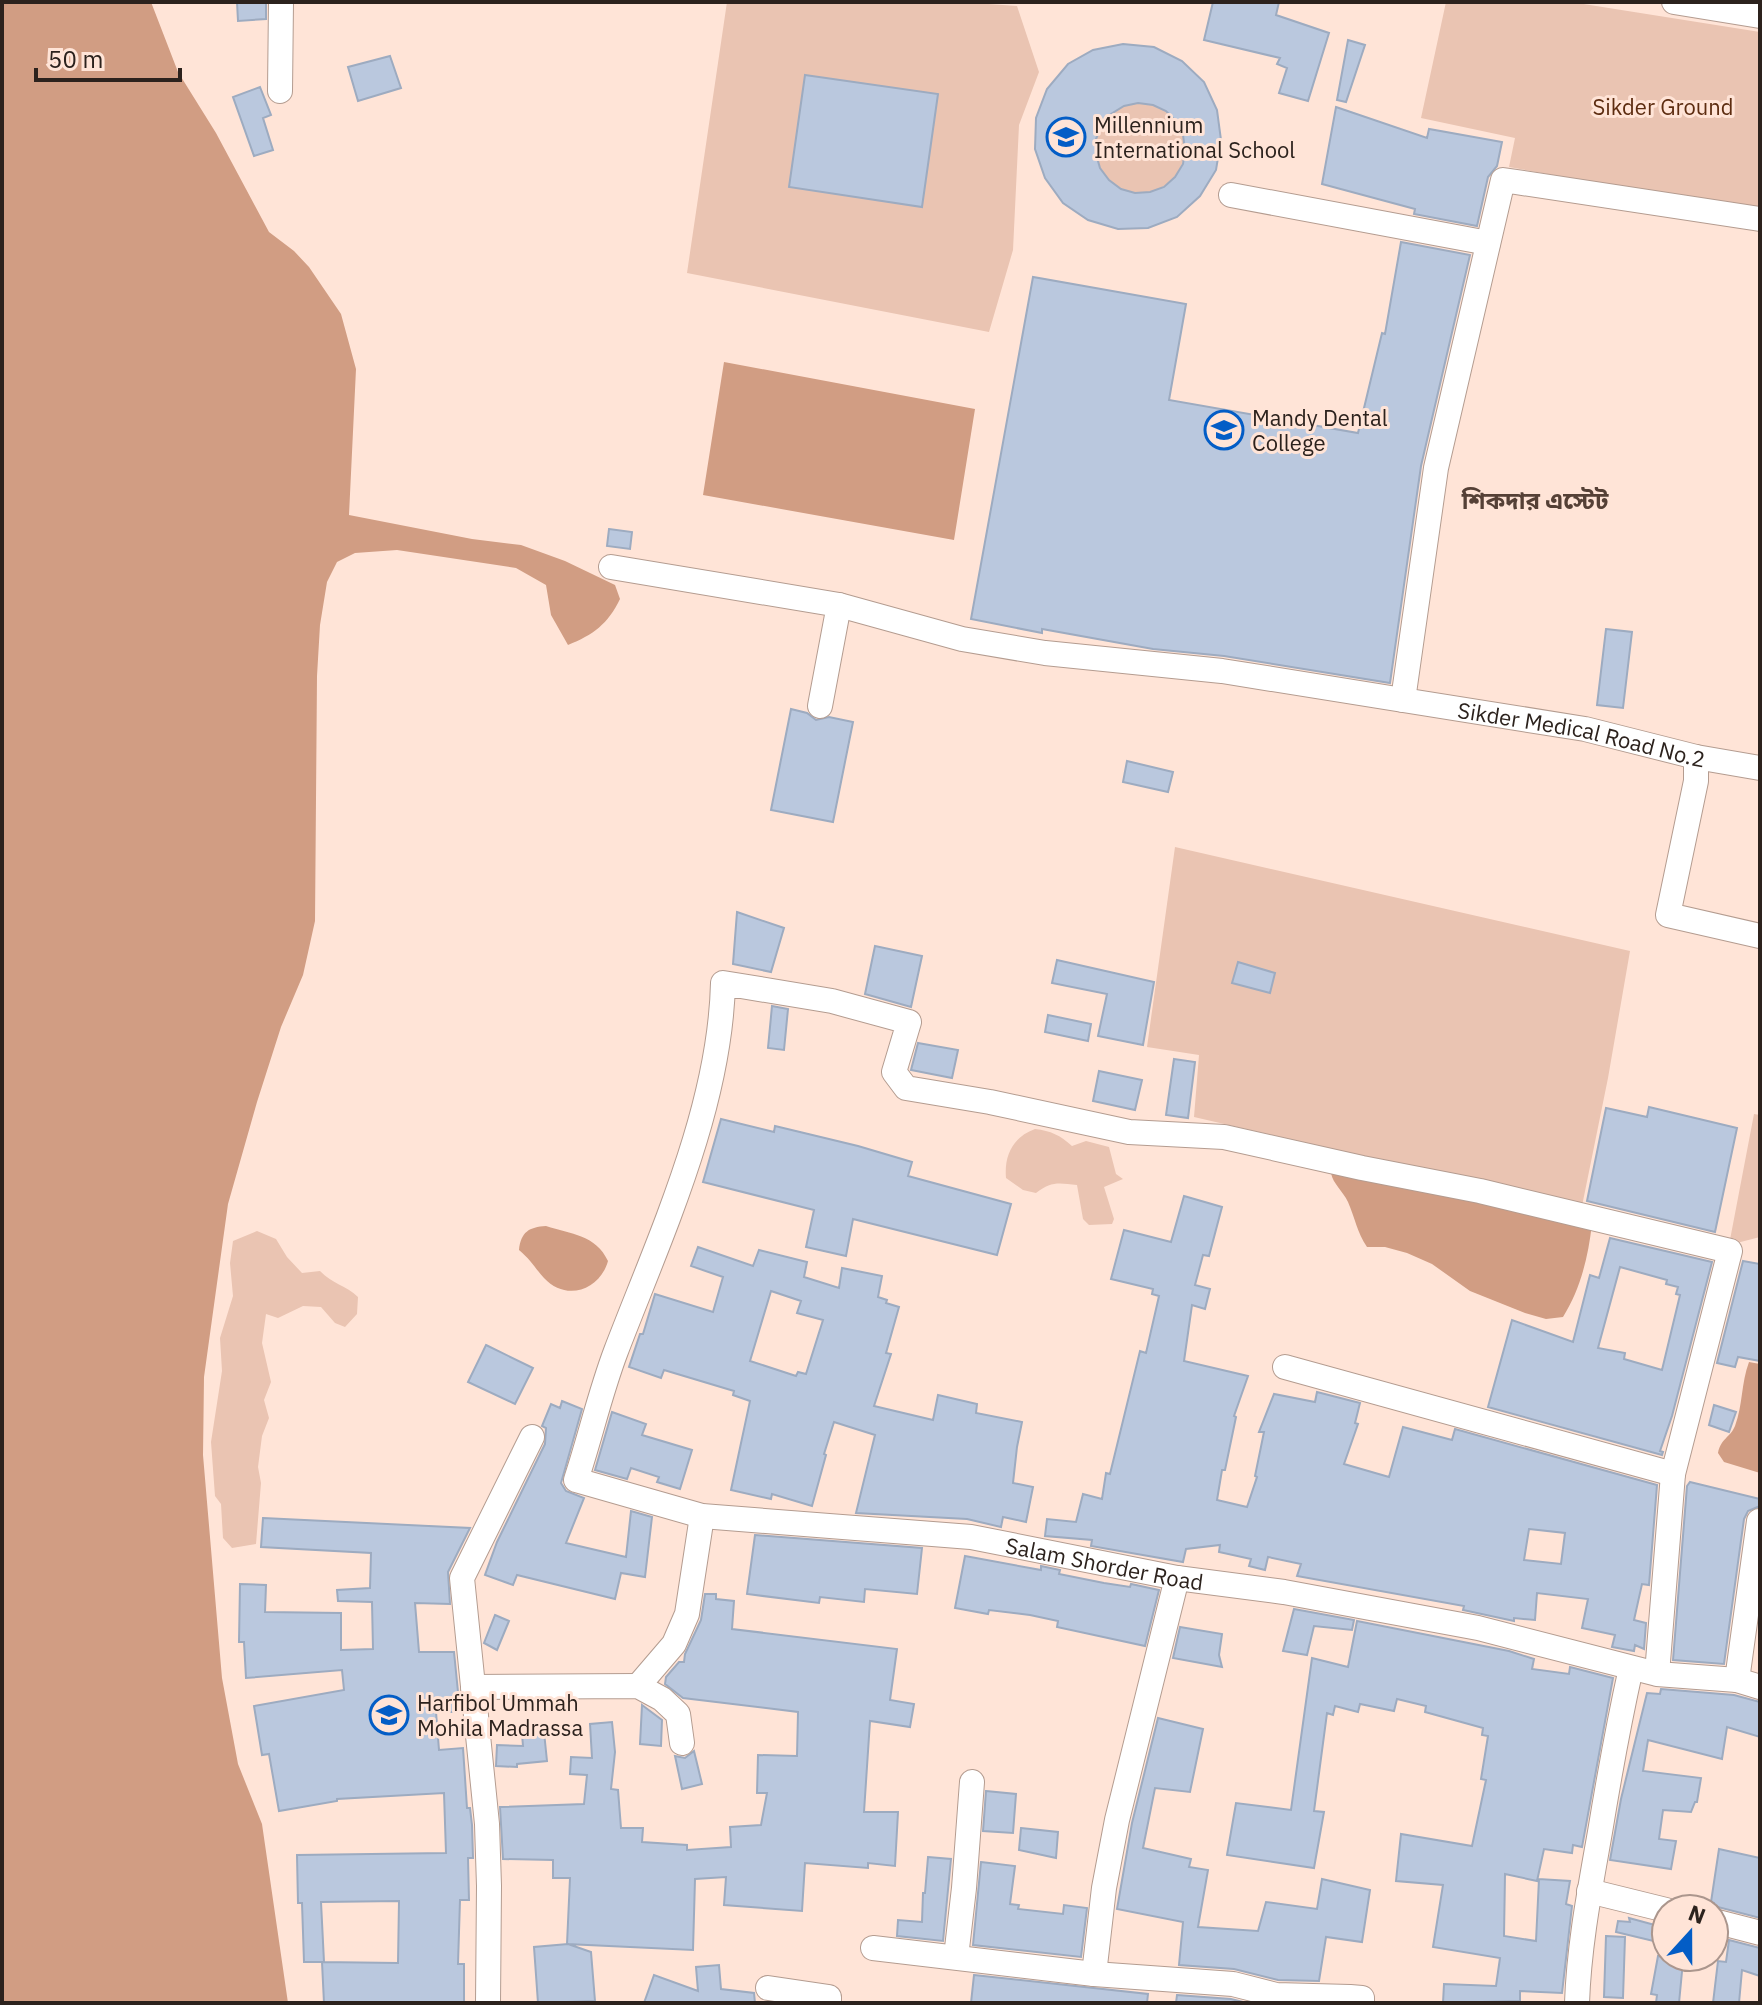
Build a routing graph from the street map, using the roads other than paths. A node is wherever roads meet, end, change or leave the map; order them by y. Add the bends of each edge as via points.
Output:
1 (281, 2) edge
2 (1674, 2) edge
3 (1760, 16) edge
4 (280, 91) dead end
5 (1231, 195) dead end
6 (1760, 219) edge
7 (1488, 243) junction
8 (611, 567) dead end
9 (839, 605) junction
10 (1403, 700) junction
11 (820, 706) dead end
12 (1696, 757) junction
13 (1760, 768) edge
14 (1760, 936) edge
15 (1285, 1367) dead end
16 (532, 1437) dead end
17 (1673, 1474) junction
18 (702, 1516) junction
19 (1759, 1521) edge
20 (1177, 1578) junction
21 (1631, 1668) junction
22 (1657, 1674) junction
23 (1748, 1684) edge
24 (638, 1686) junction
25 (473, 1687) junction
26 (682, 1743) dead end
27 (972, 1782) dead end
28 (1589, 1891) junction
29 (1650, 1906) edge
30 (1730, 1925) edge
31 (1760, 1933) edge
32 (873, 1948) dead end
33 (956, 1957) junction
34 (1094, 1974) junction
35 (768, 1988) dead end
36 (833, 2001) edge
37 (488, 2003) edge
38 (1362, 2003) edge
39 (1577, 2003) edge

1 - 4 street
2 - 3 street
5 - 7 street
6 - 7 street via 1503,180
7 - 10 street via 1436,468
8 - 9 street, Sikder Medical Road No.2
9 - 10 street, Sikder Medical Road No.2 via 962,639 1045,653 1222,671
9 - 11 street
10 - 12 street, Sikder Medical Road No.2 via 1585,729
12 - 13 street, Sikder Medical Road No.2
12 - 14 street via 1696,781 1668,915
15 - 17 street
16 - 25 street via 462,1578
17 - 18 street, Salam Shorder Road via 1730,1251 1224,1137 1129,1132 906,1088 894,1072 909,1022 832,1001 723,983 722,1014 691,1155 614,1357 576,1480
17 - 22 street
18 - 20 street, Salam Shorder Road via 971,1537
18 - 24 street via 687,1614 674,1644
19 - 23 street
20 - 21 street, Salam Shorder Road via 1478,1628
20 - 34 street via 1117,1820
21 - 22 street, Salam Shorder Road
21 - 28 street
22 - 23 street, Salam Shorder Road
24 - 25 street
24 - 26 street via 678,1714
25 - 37 street via 487,1824
27 - 33 street
28 - 29 street
28 - 39 street
30 - 31 street
32 - 33 street
33 - 34 street
34 - 38 street via 1233,1984 1276,1995 1362,1998
35 - 36 street

